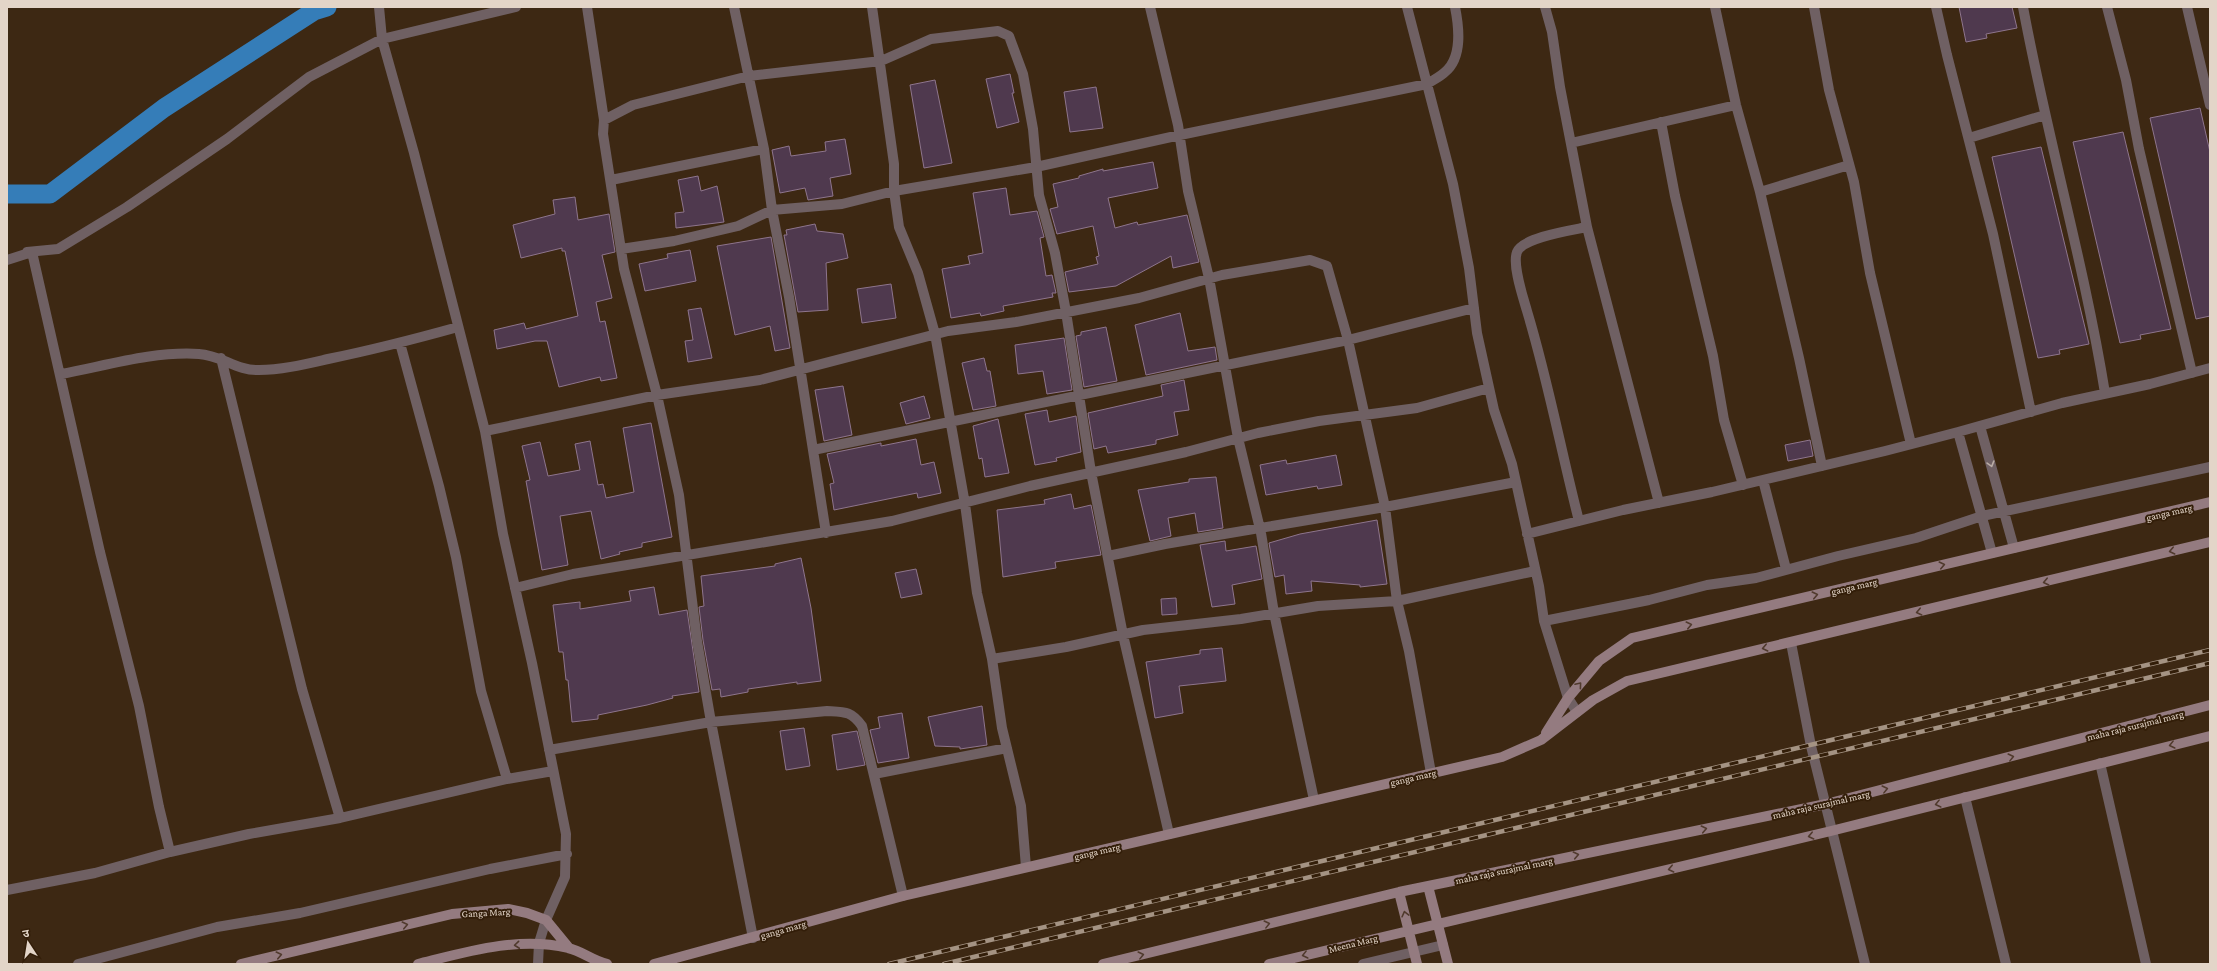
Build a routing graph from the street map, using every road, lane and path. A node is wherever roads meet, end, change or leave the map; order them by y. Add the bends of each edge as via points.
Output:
1 (379, 7) edge
2 (516, 7) edge
3 (587, 7) edge
4 (734, 7) edge
5 (872, 7) edge
6 (1150, 7) edge
7 (1407, 7) edge
8 (1455, 7) edge
9 (1545, 7) edge
10 (1715, 7) edge
11 (1814, 7) edge
12 (1936, 7) edge
13 (2023, 7) edge
14 (2107, 7) edge
15 (2187, 7) edge
16 (382, 39) junction
17 (881, 61) junction
18 (749, 76) junction
19 (1427, 84) junction
20 (1736, 105) junction
21 (2210, 105) edge
22 (2045, 115) junction
23 (604, 120) junction
24 (1661, 122) junction
25 (1180, 135) junction
26 (1969, 138) junction
27 (1571, 143) junction
28 (764, 148) junction
29 (1849, 165) junction
30 (1036, 167) junction
31 (611, 180) junction
32 (894, 192) junction
33 (1760, 192) junction
34 (772, 210) junction
35 (1587, 227) junction
36 (621, 249) junction
37 (32, 252) junction
38 (7, 254) edge
39 (7, 260) edge
40 (1209, 278) junction
41 (1474, 308) junction
42 (1066, 312) junction
43 (458, 327) junction
44 (935, 334) junction
45 (1348, 340) junction
46 (400, 343) junction
47 (221, 358) junction
48 (1224, 365) junction
49 (2210, 368) edge
50 (800, 370) junction
51 (2192, 373) junction
52 (61, 374) junction
53 (1489, 388) junction
54 (2105, 393) junction
55 (657, 395) junction
56 (1080, 395) junction
57 (2031, 412) junction
58 (1366, 415) junction
59 (950, 422) junction
60 (1980, 426) junction
61 (485, 431) junction
62 (1958, 432) junction
63 (1238, 438) junction
64 (1911, 444) junction
65 (813, 450) junction
66 (1822, 466) junction
67 (2210, 467) edge
68 (1091, 472) junction
69 (1763, 480) junction
70 (1516, 482) junction
71 (1744, 484) junction
72 (2210, 502) edge
73 (1659, 503) junction
74 (965, 504) junction
75 (1385, 508) junction
76 (2004, 510) junction
77 (1982, 516) junction
78 (1579, 521) junction
79 (1260, 529) junction
80 (826, 533) junction
81 (1527, 534) junction
82 (2210, 542) edge
83 (2014, 548) junction
84 (1992, 553) junction
85 (685, 556) junction
86 (1108, 556) junction
87 (1786, 569) junction
88 (1535, 571) junction
89 (515, 588) junction
90 (1397, 601) junction
91 (1274, 613) junction
92 (1544, 621) junction
93 (1123, 634) junction
94 (1790, 643) junction
95 (992, 659) junction
96 (1568, 698) junction
97 (2210, 705) edge
98 (1577, 712) junction
99 (711, 722) junction
100 (2210, 736) edge
101 (1541, 740) junction
102 (1007, 748) junction
103 (549, 750) junction
104 (2100, 763) junction
105 (553, 771) junction
106 (1431, 773) junction
107 (874, 774) junction
108 (507, 778) junction
109 (1965, 798) junction
110 (1314, 800) junction
111 (1826, 804) junction
112 (340, 818) junction
113 (1832, 831) junction
114 (1169, 834) junction
115 (170, 852) junction
116 (567, 854) junction
117 (1026, 867) junction
118 (1428, 886) junction
119 (7, 890) edge
120 (1399, 892) junction
121 (903, 896) junction
122 (546, 920) junction
123 (1438, 923) junction
124 (1409, 930) junction
125 (753, 938) junction
126 (539, 943) junction
127 (1443, 945) junction
128 (569, 948) junction
129 (1414, 952) junction
130 (78, 964) edge
131 (241, 964) edge
132 (418, 964) edge
133 (538, 964) edge
134 (607, 964) edge
135 (654, 964) edge
136 (1103, 964) edge
137 (1269, 964) edge
138 (1363, 964) edge
139 (1417, 964) edge
140 (1448, 964) edge
141 (1865, 964) edge
142 (2006, 964) edge
143 (2146, 964) edge

1 - 16 street
2 - 16 street
3 - 23 street
4 - 18 street
5 - 17 street
6 - 25 street
7 - 19 street
8 - 19 street via 1459,43 1454,59 1446,72
9 - 27 street via 1552,32
10 - 20 street
11 - 29 street via 1830,90
12 - 26 street via 1946,55
13 - 22 street
14 - 51 street
15 - 21 street
16 - 37 street via 309,77 227,139 58,249
16 - 43 street
17 - 18 street
17 - 30 street via 931,39 998,31 1009,36 1023,74 1033,129
17 - 32 street via 894,164
18 - 23 street via 633,105
18 - 28 street
19 - 25 street
19 - 41 street via 1454,184
20 - 24 street
20 - 33 street
22 - 26 street
22 - 54 street via 2094,324
23 - 31 street via 603,134
24 - 27 street
24 - 71 street via 1675,196 1713,356 1724,420
25 - 30 street
25 - 40 street via 1188,191
26 - 57 street via 1993,234
27 - 35 street
28 - 31 street
28 - 34 street
29 - 33 street
29 - 64 street via 1870,274
30 - 32 street
30 - 42 street via 1039,195 1055,253
31 - 36 street
32 - 34 street via 842,204
32 - 44 street via 899,227 918,273
33 - 66 street
34 - 36 street via 738,226
34 - 50 street
35 - 73 street
35 - 78 street via 1550,235 1524,245 1518,251 1515,261
36 - 55 street via 637,324
37 - 38 street
37 - 39 street
37 - 52 street
40 - 42 street via 1139,298
40 - 45 street via 1310,260 1318,261 1327,266
40 - 48 street
41 - 45 street
41 - 53 street
42 - 44 street
42 - 56 street
43 - 46 street
43 - 61 street
44 - 50 street
44 - 59 street
45 - 48 street
45 - 58 street
46 - 47 street via 309,363 260,370 243,369
46 - 108 street via 452,542 480,691
47 - 52 street via 200,354 173,354
47 - 112 street via 302,689
48 - 56 street
48 - 63 street
49 - 51 street
50 - 55 street via 760,380
50 - 65 street
51 - 54 street
52 - 115 street via 100,552 140,706
53 - 58 street via 1417,408
53 - 70 street
54 - 57 street
55 - 61 street
55 - 85 street via 679,495
56 - 59 street
56 - 68 street
57 - 60 street
58 - 63 street via 1319,421
58 - 75 street
59 - 65 street
59 - 74 street
60 - 62 street
60 -> 76 street
61 - 89 street
62 - 64 street
62 - 77 street
63 - 68 street
63 - 79 street
64 - 66 street
65 - 80 street
66 - 69 street
67 - 76 street
68 - 74 street
68 - 86 street
69 - 71 street
69 - 87 street
70 - 75 street
70 - 81 street
71 - 73 street
72 - 83 street, ganga marg
73 - 78 street
74 - 80 street
74 - 95 street via 977,593
75 - 79 street
75 - 90 street
76 - 77 street
76 - 83 street
77 - 84 street
77 - 87 street via 1916,538
78 - 81 street
79 - 86 street
79 - 91 street
80 - 85 street
81 - 88 street
82 -> 94 street, ganga marg
83 - 84 street, ganga marg
96 -> 84 street, ganga marg via 1599,661 1632,638
85 - 89 street via 573,574
85 - 99 street
86 - 93 street
87 - 92 street via 1756,578 1707,585 1649,600
88 - 90 street
88 - 92 street
89 - 103 street
90 - 91 street via 1318,606
90 - 106 street via 1409,651
91 - 93 street
91 - 110 street
92 - 96 street
93 - 95 street
93 - 114 street
94 -> 98 street, ganga marg via 1627,681
94 - 111 street
95 - 102 street
96 - 98 street
96 - 101 street, ganga marg
111 -> 97 street, maha raja surajmal marg
98 - 101 street, ganga marg
99 - 103 street
99 - 107 street via 827,711 846,712 854,715 862,726
99 - 125 street
100 -> 104 street
101 - 106 street, ganga marg via 1502,757
102 - 107 street
102 - 117 street via 1021,806
103 - 105 street
104 - 109 street
104 - 143 street
105 - 108 street
105 - 116 street via 566,834
106 - 110 street, ganga marg
107 - 121 street
108 - 112 street
109 -> 113 street
109 - 142 street
110 - 114 street, ganga marg
111 - 113 street
118 -> 111 street, maha raja surajmal marg
112 - 115 street via 249,834
113 -> 123 street
113 - 141 street
114 - 117 street, ganga marg
115 - 119 street via 95,873
116 - 122 street via 565,877
116 - 130 street via 490,868 300,914 217,927
117 - 121 street, ganga marg
118 - 120 street, maha raja surajmal marg
118 - 123 street
124 -> 120 street
136 -> 120 street, maha raja surajmal marg
121 - 125 street, ganga marg
122 - 126 street
122 - 128 street
131 -> 122 street, Ganga Marg via 452,914 508,908
123 - 124 street, Meena Marg
123 - 127 street
124 - 129 street
124 -> 137 street, Meena Marg
125 - 135 street, ganga marg
126 - 128 street
126 -> 132 street via 477,949
126 - 133 street
127 - 129 street
127 - 140 street
128 - 134 street
129 - 138 street
129 - 139 street

